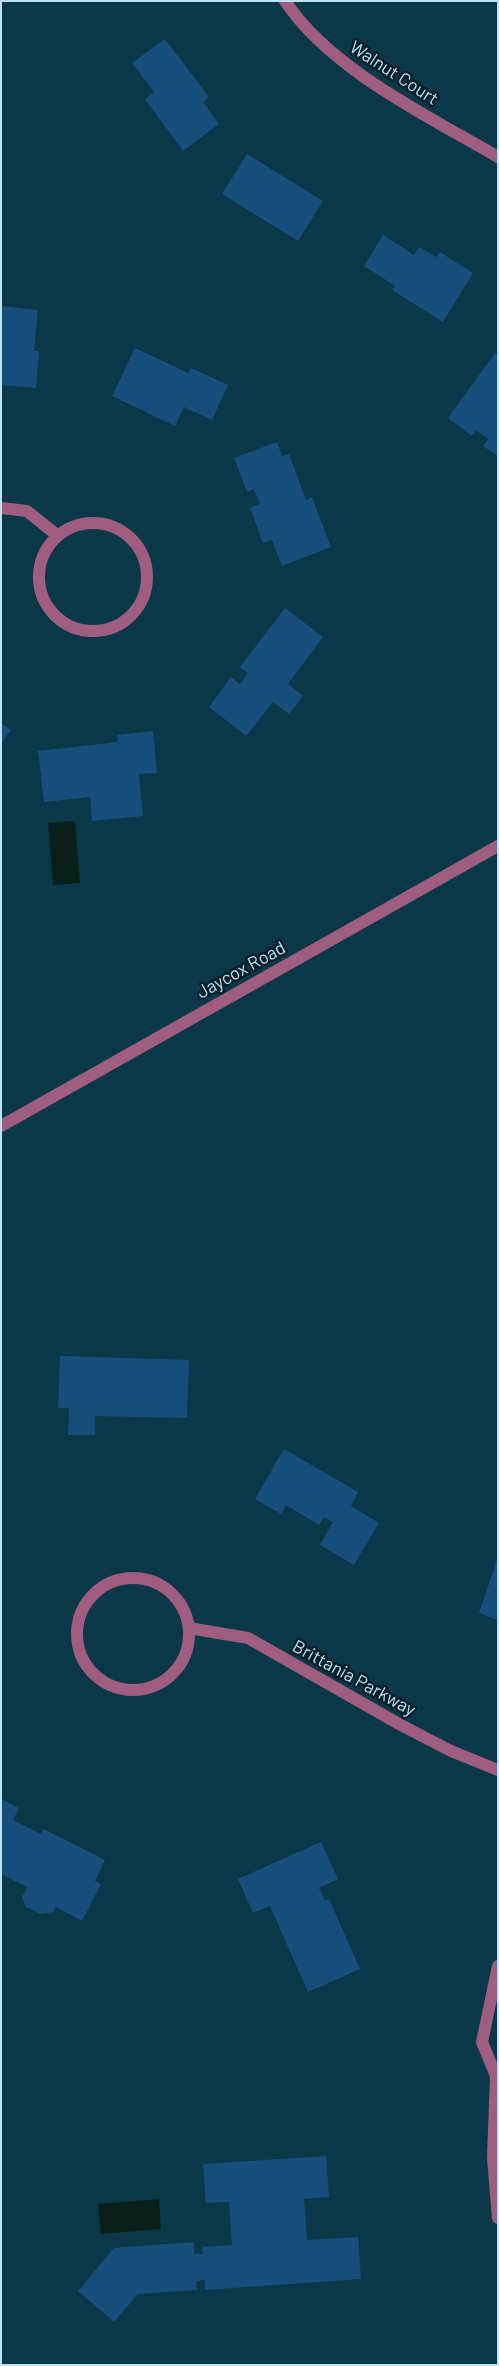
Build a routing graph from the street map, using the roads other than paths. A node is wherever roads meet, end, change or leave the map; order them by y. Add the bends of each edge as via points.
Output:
1 (285, 1) edge
2 (498, 157) edge
3 (1, 508) edge
4 (58, 536) junction
5 (498, 846) edge
6 (1, 1126) edge
7 (189, 1628) junction
8 (498, 1770) edge
9 (498, 1966) edge
10 (497, 2076) edge
11 (498, 2218) edge

1 - 2 street, Walnut Court via 334,54 384,90
3 - 4 street via 27,511
4 - 4 street via 44,554 39,576 41,591 51,611 68,625 90,631 112,628 131,616 143,597 147,575 141,553 133,540 114,528 100,524 78,526
5 - 6 street, Jaycox Road
7 - 7 street via 178,1601 168,1590 148,1580 126,1578 106,1586 89,1600 78,1626 78,1641 81,1655 99,1678 111,1686 140,1690 167,1679 177,1669 185,1656
7 - 8 street, Brittania Parkway via 248,1638 399,1724 451,1751
9 - 10 street via 482,2042
10 - 11 street via 493,2158

